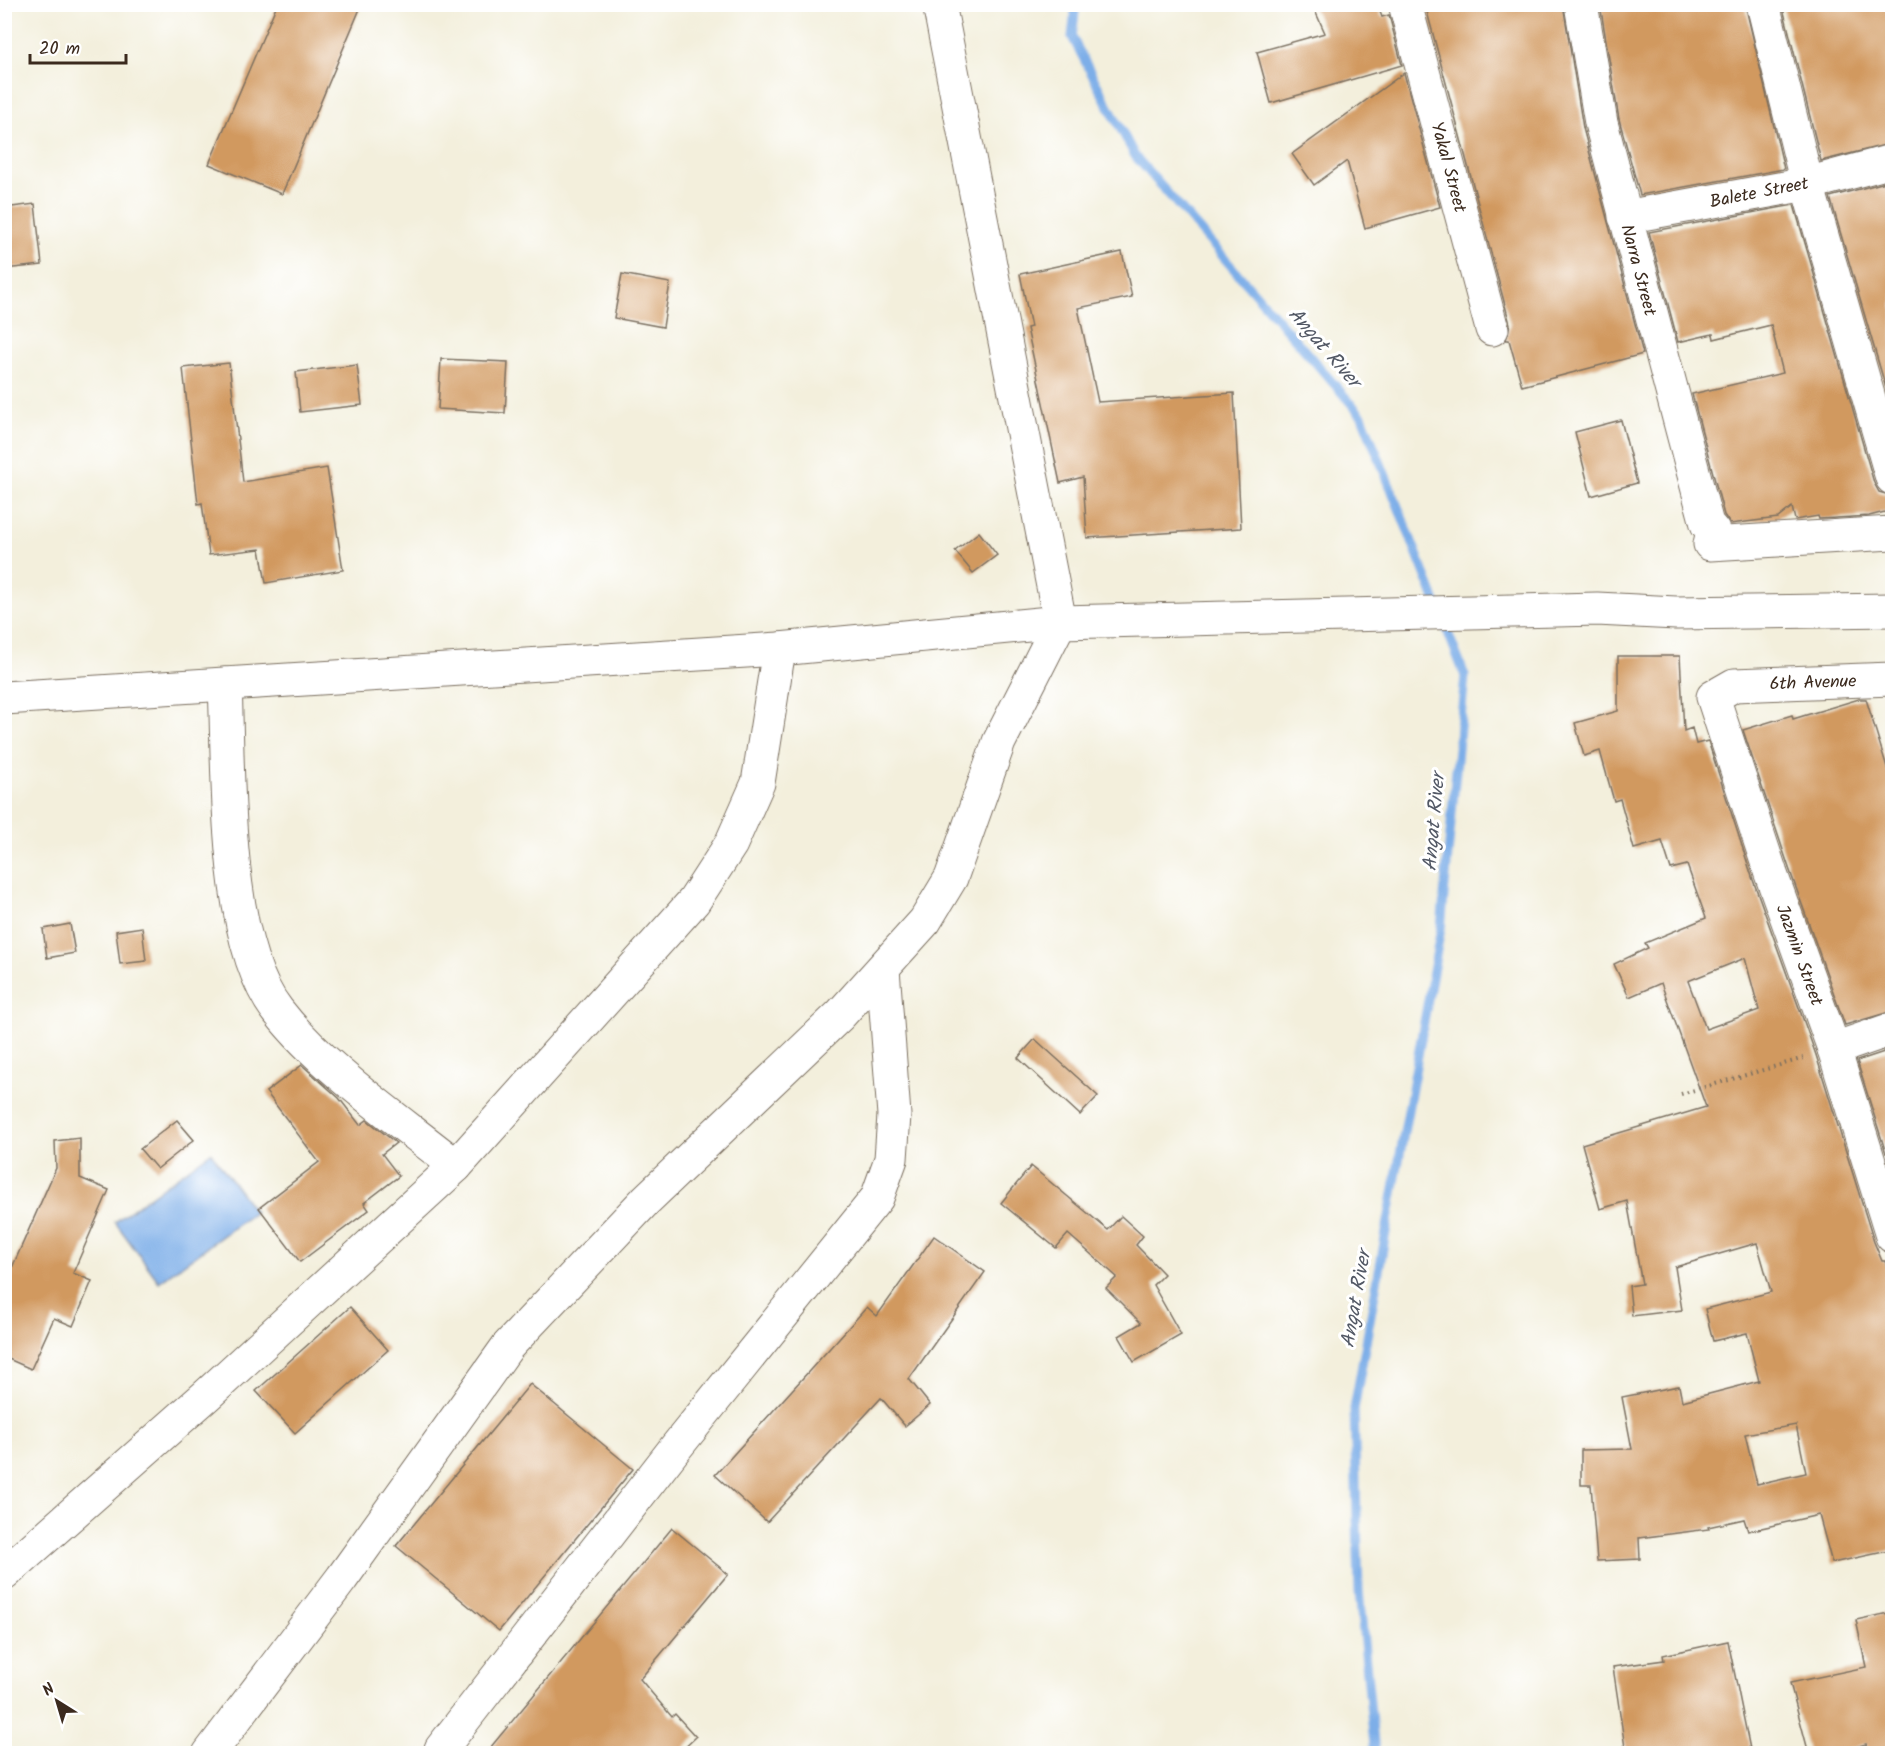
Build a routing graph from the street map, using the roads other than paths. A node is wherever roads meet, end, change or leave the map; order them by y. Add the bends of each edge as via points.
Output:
1 (939, 4) edge
2 (1405, 4) edge
3 (1581, 4) edge
4 (1763, 4) edge
5 (1893, 161) edge
6 (1807, 184) junction
7 (1625, 217) junction
8 (1492, 329) dead end
9 (1893, 478) edge
10 (1893, 532) edge
11 (1893, 610) edge
12 (1060, 622) junction
13 (779, 649) junction
14 (1893, 679) edge
15 (225, 684) junction
16 (1734, 685) joint
17 (4, 698) edge
18 (882, 969) junction
19 (1893, 1029) edge
20 (1834, 1049) junction
21 (456, 1166) junction
22 (1893, 1236) edge
23 (4, 1574) edge
24 (441, 1749) dead end
25 (209, 1754) edge

1 - 12 street
2 - 8 street, Yakal Street
3 - 7 street, Narra Street via 1601,123
4 - 6 street
5 - 6 street, Balete Street
6 - 7 street, Balete Street
6 - 9 street
7 - 10 street, Narra Street via 1707,524 1713,531 1710,544
11 - 12 street via 1676,613 1597,609
12 - 13 street
12 - 18 street via 999,742 951,878 925,921
13 - 15 street
13 - 21 street via 758,783 731,844 694,901
14 - 16 street, 6th Avenue
15 - 17 street
15 - 21 street via 232,853 238,907 253,963 276,1010 321,1057
16 - 20 street, Jazmin Street via 1713,697 1714,702
18 - 24 street via 894,1115 891,1159 877,1198
18 - 25 street via 840,1015 646,1200 508,1346 342,1578
19 - 20 street
20 - 22 street, Jazmin Street
21 - 23 street via 207,1395

